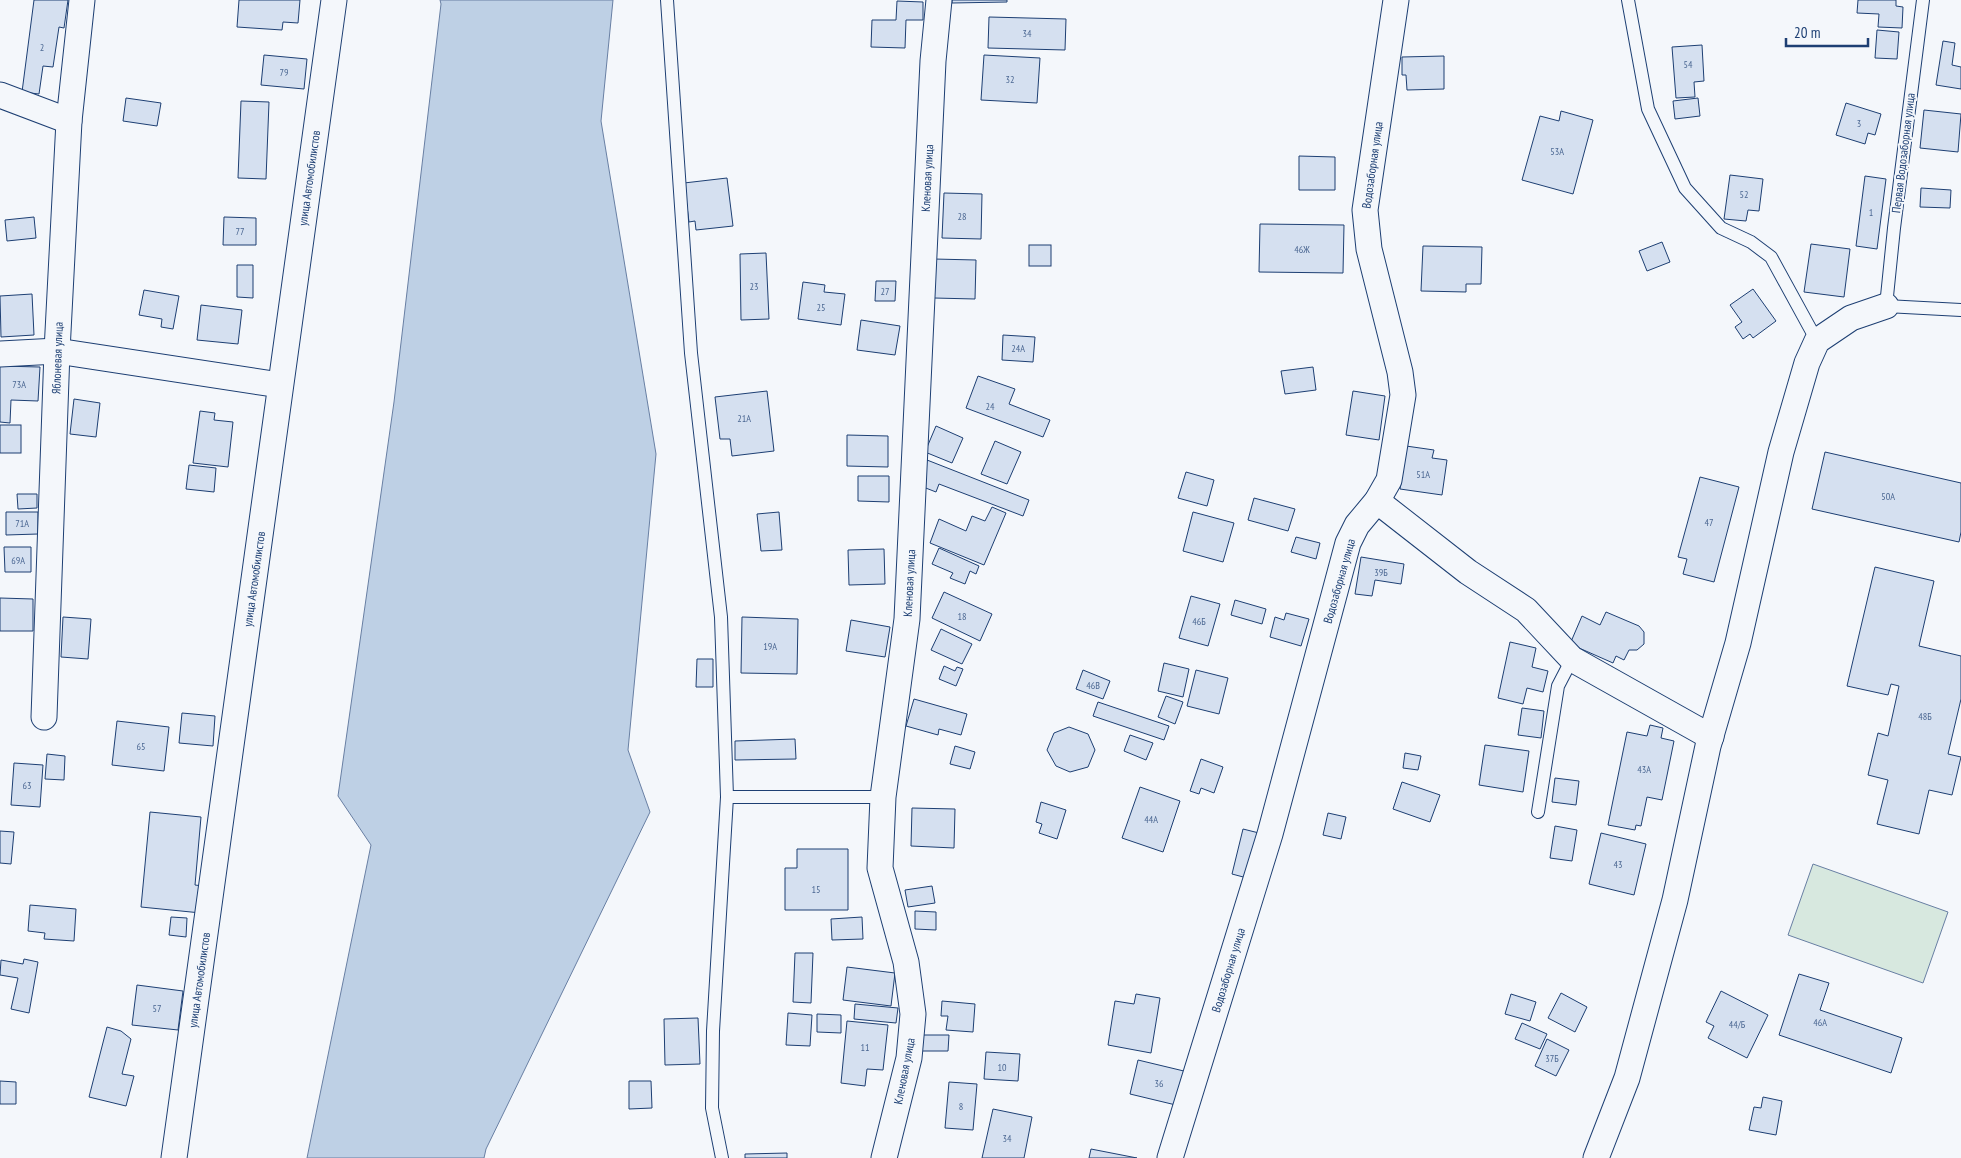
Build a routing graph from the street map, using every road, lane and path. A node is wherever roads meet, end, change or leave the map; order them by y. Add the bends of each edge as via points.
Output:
1 (82, 0) edge
2 (334, 0) edge
3 (666, 0) edge
4 (939, 0) edge
5 (1396, 0) edge
6 (1628, 0) edge
7 (1923, 0) edge
8 (0, 95) edge
9 (69, 122) junction
10 (1886, 306) junction
11 (1961, 310) edge
12 (1817, 341) junction
13 (57, 351) junction
14 (0, 354) edge
15 (280, 385) junction
16 (1377, 501) junction
17 (1572, 659) junction
18 (44, 717) dead end
19 (1711, 737) junction
20 (727, 796) junction
21 (883, 797) junction
22 (1538, 812) dead end
23 (174, 1158) edge
24 (722, 1158) edge
25 (884, 1158) edge
26 (1170, 1158) edge
27 (1596, 1158) edge

1 - 9 street, Яблоневая улица
2 - 15 street, улица Автомобилистов
3 - 20 lane via 691,353 721,617
4 - 21 street, Кленовая улица via 933,61 907,619
5 - 16 street, Водозаборная улица via 1365,210 1369,249 1403,395 1389,480
6 - 12 lane via 1648,109 1685,188 1720,228 1751,242 1771,257
7 - 10 lane, Первая Водозаборная улица
8 - 9 street
9 - 13 street, Яблоневая улица
10 - 11 lane
10 - 12 street via 1851,318
12 - 19 street via 1807,363 1781,452 1738,643
13 - 14 street
13 - 15 street
13 - 18 street, Яблоневая улица
15 - 23 street, улица Автомобилистов
16 - 17 street via 1468,572 1526,610
16 - 26 street, Водозаборная улица via 1357,525 1348,543 1270,834
17 - 19 street
17 - 22 lane via 1558,686
19 - 27 street via 1675,900 1628,1078
20 - 21 lane
20 - 24 lane via 713,1031 712,1108
21 - 25 street, Кленовая улица via 880,868 906,962 913,1014 909,1058

